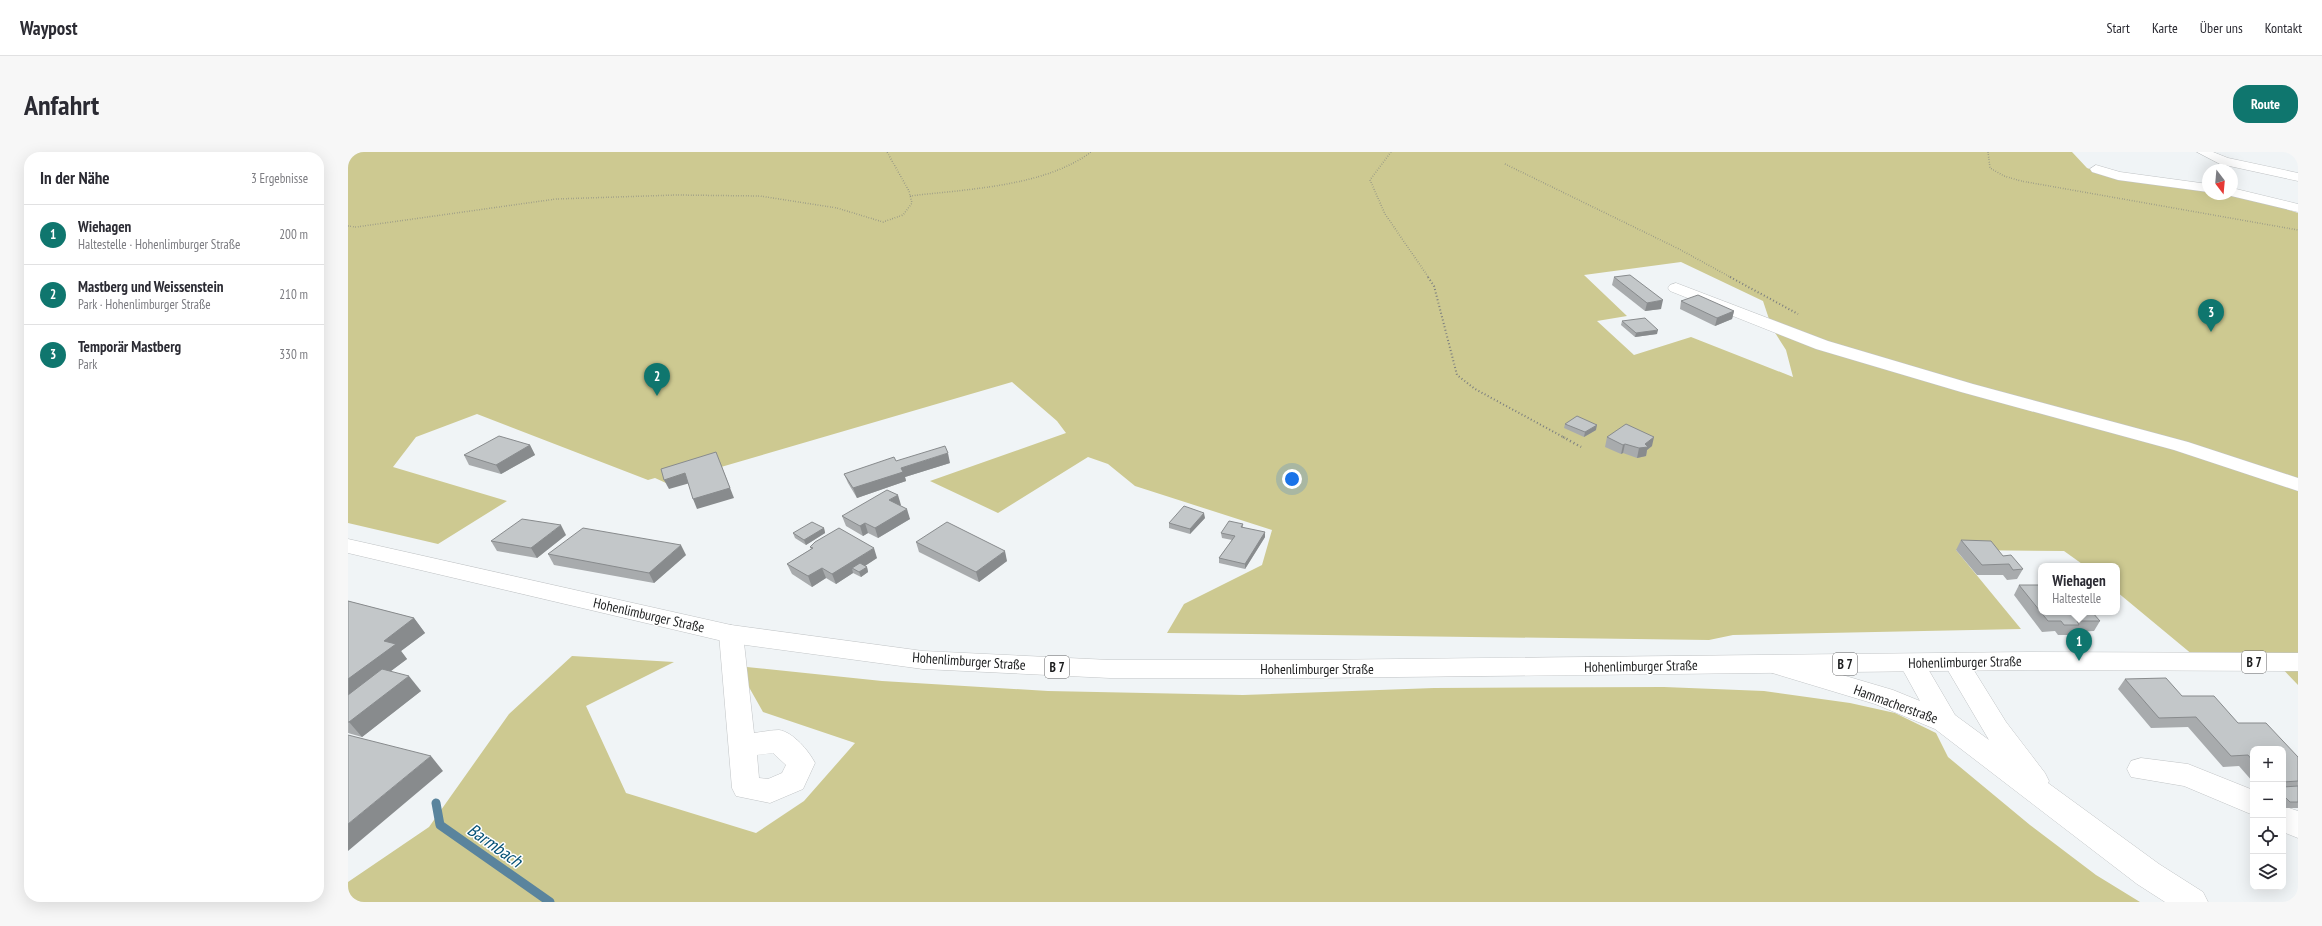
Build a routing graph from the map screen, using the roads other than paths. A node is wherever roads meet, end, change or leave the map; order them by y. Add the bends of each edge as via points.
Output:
1 (2203, 152) edge
2 (2096, 169) dead end
3 (2298, 177) edge
4 (2202, 187) edge
5 (2238, 193) edge
6 (2274, 193) dead end
7 (2298, 201) edge
8 (2298, 208) edge
9 (1676, 288) dead end
10 (2298, 484) edge
11 (348, 546) edge
12 (731, 634) junction
13 (1956, 662) junction
14 (2298, 662) edge
15 (1912, 663) junction
16 (1778, 664) junction
17 (1945, 722) junction
18 (741, 746) dead end
19 (2141, 769) dead end
20 (2049, 800) junction
21 (2250, 803) edge
22 (2286, 819) edge
23 (2298, 825) edge
24 (2192, 902) edge

1 - 3 main road via 2224,161
2 - 4 main road via 2118,176
5 - 8 main road
6 - 7 main road
9 - 10 main road via 1822,345 1967,388 2181,446
11 - 12 main road, Hohenlimburger Straße / B 7
12 - 16 main road, Hohenlimburger Straße / B 7 via 923,660 1110,669
12 - 18 main road
13 - 14 main road, Hohenlimburger Straße / B 7
13 - 15 main road, Hohenlimburger Straße / B 7
13 - 20 main road, Hammacherstraße via 1996,729
15 - 16 main road, Hohenlimburger Straße / B 7
15 - 17 main road, Hammacherstraße
16 - 17 main road, Hammacherstraße via 1884,697
17 - 20 main road, Hammacherstraße
19 - 21 main road via 2188,775
20 - 24 main road, Hammacherstraße via 2148,874
22 - 23 main road

